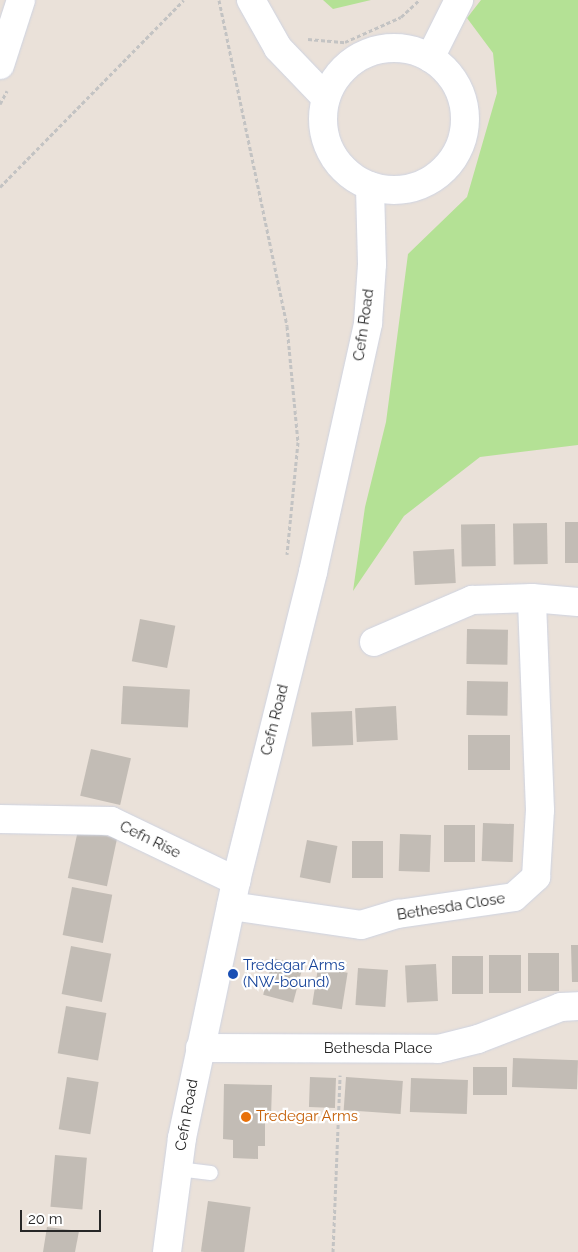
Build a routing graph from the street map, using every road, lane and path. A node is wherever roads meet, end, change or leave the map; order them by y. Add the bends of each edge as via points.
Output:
1 (21, 0) edge
2 (184, 0) edge
3 (219, 0) edge
4 (251, 0) edge
5 (419, 0) edge
6 (459, 0) edge
7 (300, 36) dead end
8 (430, 58) junction
9 (0, 65) edge
10 (326, 98) junction
11 (370, 186) junction
12 (0, 187) edge
13 (286, 558) dead end
14 (532, 598) junction
15 (578, 602) edge
16 (374, 642) dead end
17 (0, 819) edge
18 (233, 894) junction
19 (578, 1006) edge
20 (200, 1048) junction
21 (342, 1050) junction
22 (178, 1169) junction
23 (211, 1174) dead end
24 (167, 1252) edge
25 (333, 1252) edge

1 - 9 main road
2 - 12 path
3 - 13 path via 287,326 298,442
4 - 10 main road via 278,48
5 - 7 path via 401,17 345,42 316,41
6 - 8 main road
8 - 10 main road via 405,49 368,53 352,62
8 - 11 main road via 451,77 465,110 462,143 449,166 419,187 397,191
10 - 11 main road via 323,124 328,146 339,165 356,180
11 - 18 main road, Cefn Road via 372,264 368,322 313,572
14 - 15 main road
14 - 16 main road via 472,600
14 - 18 main road, Bethesda Close via 540,810 536,877 514,897 398,914 361,925
17 - 18 main road, Cefn Rise via 111,822
18 - 20 main road, Cefn Road
19 - 21 main road, Bethesda Place via 561,1007 478,1039 438,1049
20 - 21 main road, Bethesda Place
20 - 22 main road, Cefn Road
21 - 25 path
22 - 23 lane
22 - 24 main road, Cefn Road

